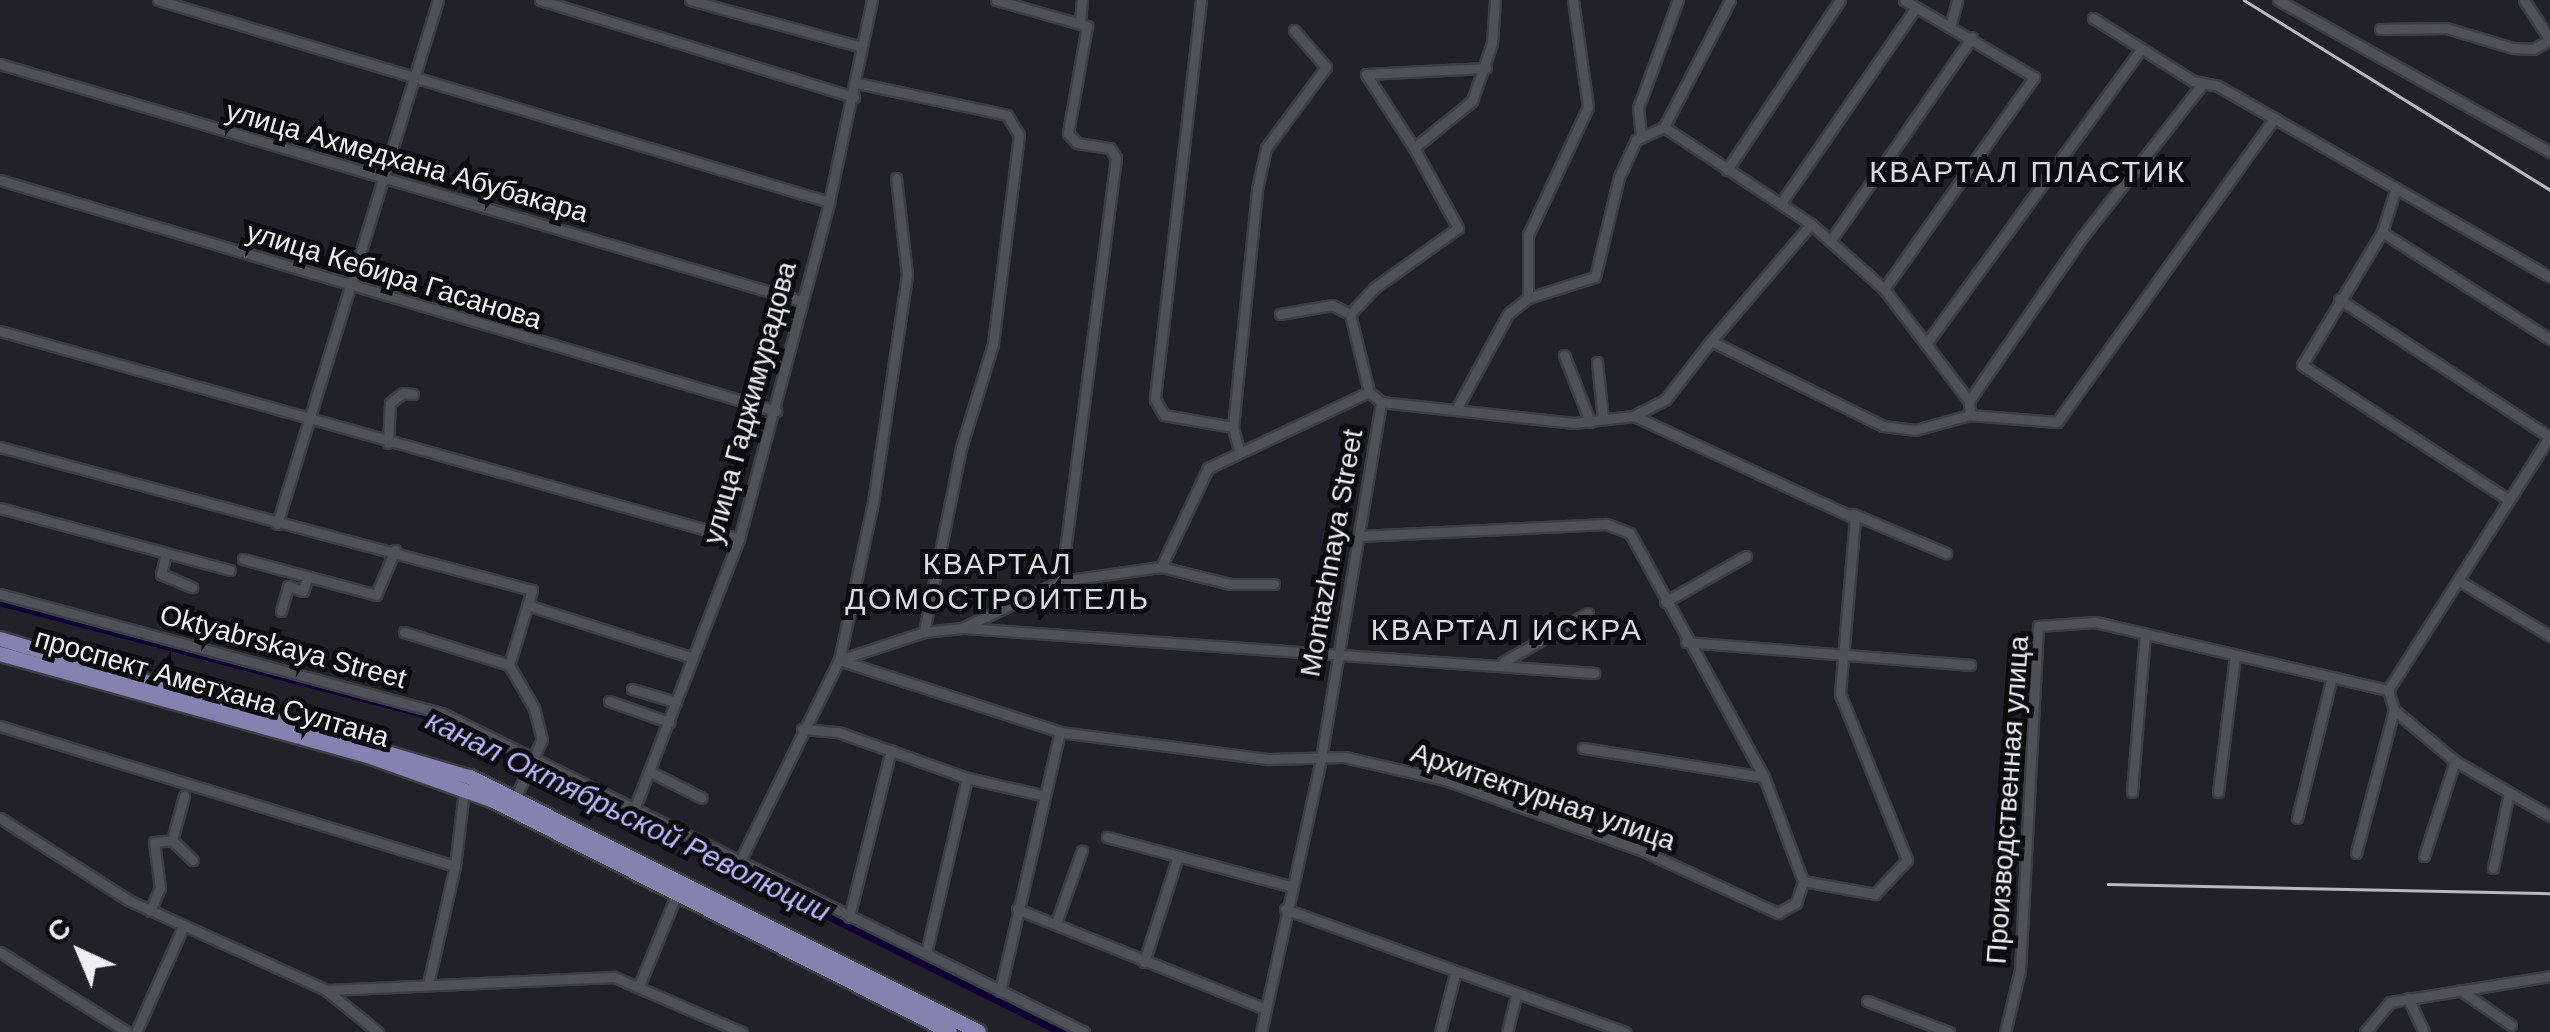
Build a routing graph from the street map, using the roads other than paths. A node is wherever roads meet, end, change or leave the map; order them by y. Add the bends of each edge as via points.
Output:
1 (158, 0) edge
2 (438, 0) edge
3 (540, 0) edge
4 (690, 0) edge
5 (872, 0) edge
6 (996, 0) edge
7 (1082, 0) edge
8 (1200, 0) edge
9 (1495, 0) edge
10 (1573, 0) edge
11 (1678, 0) edge
12 (1730, 0) edge
13 (1840, 0) edge
14 (1904, 0) edge
15 (1957, 0) edge
16 (2278, 0) edge
17 (2524, 0) edge
18 (1915, 9) junction
19 (2093, 18) dead end
20 (1084, 24) junction
21 (1950, 27) junction
22 (2380, 29) dead end
23 (1294, 30) dead end
24 (1972, 37) junction
25 (2550, 40) edge
26 (862, 47) junction
27 (2142, 48) junction
28 (0, 64) edge
29 (1486, 68) junction
30 (414, 76) junction
31 (858, 83) junction
32 (2202, 84) junction
33 (854, 97) junction
34 (2274, 118) junction
35 (1664, 127) junction
36 (1640, 136) junction
37 (1414, 148) junction
38 (2550, 152) edge
39 (1727, 170) junction
40 (896, 178) dead end
41 (382, 179) junction
42 (0, 180) edge
43 (2396, 188) junction
44 (829, 202) junction
45 (1782, 203) junction
46 (1811, 224) junction
47 (2382, 232) junction
48 (1831, 240) junction
49 (2550, 278) edge
50 (350, 288) junction
51 (1884, 289) junction
52 (1528, 298) junction
53 (2338, 299) junction
54 (802, 301) junction
55 (1280, 314) dead end
56 (1350, 314) junction
57 (0, 331) edge
58 (2550, 339) edge
59 (1711, 341) junction
60 (1926, 344) junction
61 (1564, 355) dead end
62 (1596, 362) dead end
63 (1369, 392) junction
64 (413, 394) dead end
65 (1381, 402) junction
66 (1969, 402) junction
67 (1457, 408) junction
68 (776, 411) junction
69 (1970, 415) junction
70 (1634, 416) junction
71 (1603, 420) junction
72 (308, 422) junction
73 (1590, 422) junction
74 (1234, 428) junction
75 (2550, 436) edge
76 (388, 443) junction
77 (0, 447) edge
78 (1239, 450) junction
79 (2509, 500) junction
80 (0, 508) edge
81 (1853, 514) junction
82 (276, 524) junction
83 (1359, 536) junction
84 (739, 538) junction
85 (395, 550) junction
86 (1946, 552) dead end
87 (166, 553) junction
88 (1746, 556) dead end
89 (243, 559) dead end
90 (1161, 567) junction
91 (230, 570) dead end
92 (307, 579) junction
93 (2458, 580) junction
94 (1061, 581) junction
95 (1274, 584) dead end
96 (192, 588) dead end
97 (0, 594) edge
98 (1665, 602) junction
99 (527, 605) junction
100 (282, 611) dead end
101 (1588, 612) dead end
102 (962, 628) junction
103 (404, 632) dead end
104 (924, 632) junction
105 (2146, 634) junction
106 (2550, 636) edge
107 (0, 638) edge
108 (1686, 642) junction
109 (1336, 650) junction
110 (0, 654) edge
111 (1841, 654) junction
112 (2235, 656) junction
113 (694, 658) junction
114 (839, 660) junction
115 (1501, 663) junction
116 (509, 665) junction
117 (1970, 666) dead end
118 (1594, 672) dead end
119 (2332, 681) junction
120 (632, 689) dead end
121 (2388, 690) junction
122 (609, 701) dead end
123 (676, 702) junction
124 (2394, 710) junction
125 (669, 722) junction
126 (0, 726) edge
127 (802, 729) junction
128 (1060, 732) junction
129 (1583, 748) dead end
130 (891, 750) junction
131 (533, 757) junction
132 (1321, 758) junction
133 (2454, 761) junction
134 (649, 772) junction
135 (1764, 776) junction
136 (967, 778) junction
137 (467, 783) junction
138 (2132, 792) dead end
139 (2218, 792) dead end
140 (2509, 792) junction
141 (1042, 795) junction
142 (184, 796) dead end
143 (702, 798) dead end
144 (512, 804) junction
145 (634, 807) junction
146 (2550, 816) edge
147 (0, 818) edge
148 (2296, 818) dead end
149 (1107, 837) dead end
150 (172, 840) junction
151 (1082, 850) dead end
152 (2356, 852) dead end
153 (2424, 856) dead end
154 (1177, 858) junction
155 (193, 860) dead end
156 (739, 863) junction
157 (456, 866) junction
158 (2494, 868) dead end
159 (1803, 881) junction
160 (682, 886) junction
161 (1290, 886) junction
162 (1017, 909) junction
163 (1285, 909) junction
164 (150, 911) junction
165 (849, 917) junction
166 (1056, 922) junction
167 (183, 927) junction
168 (0, 952) edge
169 (926, 953) junction
170 (1144, 962) junction
171 (1455, 974) junction
172 (2550, 976) edge
173 (428, 984) junction
174 (639, 986) junction
175 (326, 990) junction
176 (2460, 990) junction
177 (1000, 991) junction
178 (1516, 997) junction
179 (2408, 998) junction
180 (1867, 1001) dead end
181 (1266, 1010) junction
182 (715, 1019) junction
183 (2511, 1024) dead end
184 (1593, 1027) edge
185 (127, 1032) edge
186 (136, 1032) edge
187 (378, 1032) edge
188 (714, 1032) edge
189 (742, 1032) edge
190 (950, 1032) edge
191 (979, 1032) edge
192 (1084, 1032) edge
193 (1261, 1032) edge
194 (1440, 1032) edge
195 (1507, 1032) edge
196 (1624, 1032) edge
197 (1950, 1032) edge
198 (2005, 1032) edge
199 (2365, 1032) edge
200 (2424, 1032) edge

1 - 30 street
2 - 30 street
3 - 33 street
4 - 26 street
5 - 26 street, улица Гаджимурадова
6 - 20 street
7 - 20 street
8 - 74 street via 1154,400 1164,415
9 - 29 street
10 - 52 street via 1588,107 1528,236
11 - 36 street via 1638,108
12 - 35 street
13 - 39 street
14 - 18 street
15 - 21 street
16 - 38 street
17 - 25 street
18 - 21 street
18 - 45 street
19 - 27 street
20 - 94 street via 1068,133 1077,143 1114,152
21 - 24 street
22 - 25 street via 2446,28 2513,48
23 - 74 street via 1326,67 1266,148
24 - 48 street
24 - 51 street via 2034,77
26 - 31 street, улица Гаджимурадова
27 - 32 street
27 - 60 street
28 - 41 street, улица Ахмедхана Абубакара
29 - 37 street via 1472,101
29 - 37 street via 1366,74
30 - 41 street
30 - 44 street
31 - 33 street, улица Гаджимурадова
31 - 104 street via 1008,115 1019,135 992,344 961,448
32 - 34 street
32 - 66 street via 2083,236
33 - 44 street, улица Гаджимурадова
34 - 43 street
34 - 69 street via 2066,418 2032,424
35 - 36 street
35 - 39 street
36 - 52 street via 1618,177 1595,277
37 - 56 street via 1458,228 1374,288
39 - 45 street
40 - 114 street via 907,276 873,502
41 - 50 street
41 - 54 street, улица Ахмедхана Абубакара
42 - 50 street, улица Кебира Гасанова
43 - 47 street
43 - 49 street
44 - 54 street, улица Гаджимурадова
45 - 46 street
46 - 48 street
46 - 59 street
47 - 53 street
47 - 58 street
48 - 51 street
50 - 68 street, улица Кебира Гасанова
50 - 72 street
51 - 60 street
52 - 67 street via 1490,337
53 - 75 street
53 - 79 street via 2302,365
54 - 68 street, улица Гаджимурадова
55 - 56 street via 1332,305
56 - 63 street, Montazhnaya Street
57 - 72 street
59 - 69 street via 1883,426 1915,430
59 - 70 street via 1665,400
60 - 66 street
61 - 73 street
62 - 71 street
63 - 65 street, Montazhnaya Street
63 - 78 street
64 - 76 street via 402,392 390,403
65 - 67 street
65 - 83 street, Montazhnaya Street
66 - 69 street
67 - 73 street
68 - 84 street, улица Гаджимурадова
70 - 71 street
70 - 81 street
71 - 73 street
72 - 76 street
72 - 82 street
74 - 78 street
75 - 79 street
76 - 84 street
77 - 82 street
78 - 90 street via 1198,477
79 - 93 street
80 - 87 street
81 - 86 street
81 - 111 street
82 - 85 street
83 - 98 street via 1618,526 1648,558
83 - 109 street, Montazhnaya Street
84 - 113 street, улица Гаджимурадова
85 - 92 street via 376,594
85 - 99 street via 532,590
87 - 91 street
87 - 96 street via 160,574
88 - 98 street
89 - 92 street
90 - 94 street
90 - 95 street via 1231,584
92 - 100 street via 303,590 288,586
93 - 106 street
93 - 121 street
94 - 102 street
97 - 131 street, Oktyabrskaya Street via 409,703
98 - 108 street
99 - 113 street
99 - 116 street
101 - 115 street
102 - 104 street
102 - 109 street
103 - 116 street
104 - 114 street
105 - 112 street, Производственная улица
105 - 138 street
105 - 198 street, Производственная улица via 2075,620 2038,626 2020,970
107 - 137 main road
108 - 111 street
108 - 135 street
109 - 115 street
109 - 132 street, Montazhnaya Street
110 - 137 main road, проспект Аметхана Султана
111 - 117 street
111 - 159 street via 1844,714 1907,860 1876,894
112 - 119 street, Производственная улица
112 - 139 street
113 - 123 street, улица Гаджимурадова
114 - 127 street
114 - 128 street, Архитектурная улица
115 - 118 street
116 - 131 street via 538,723 542,739
119 - 121 street, Производственная улица
119 - 148 street
120 - 123 street
121 - 124 street
122 - 125 street
123 - 125 street, улица Гаджимурадова
124 - 133 street
124 - 152 street
125 - 134 street, улица Гаджимурадова
126 - 157 street
127 - 130 street via 838,732
127 - 156 street
128 - 132 street, Архитектурная улица via 1269,759
128 - 141 street
129 - 135 street
130 - 136 street
130 - 165 street
131 - 144 street
131 - 145 street, Oktyabrskaya Street
132 - 159 street, Архитектурная улица via 1344,757 1444,780 1643,851 1778,913 1796,903
132 - 161 street, Montazhnaya Street
133 - 140 street
133 - 153 street
134 - 143 street
134 - 145 street, улица Гаджимурадова
135 - 159 street
136 - 141 street
136 - 169 street
137 - 144 main road
137 - 157 street
140 - 146 street
140 - 158 street
141 - 162 street
142 - 150 street
144 - 160 main road
145 - 156 street, Oktyabrskaya Street
147 - 164 street
149 - 154 street
150 - 155 street
150 - 164 street via 154,842 160,888
151 - 166 street
154 - 161 street
154 - 170 street
156 - 165 street, Oktyabrskaya Street
157 - 173 street
160 - 174 street
160 - 190 main road
160 - 191 main road
161 - 163 street, Montazhnaya Street
162 - 166 street
162 - 177 street
163 - 171 street
163 - 181 street, Montazhnaya Street
164 - 167 street
165 - 169 street, Oktyabrskaya Street
166 - 170 street
167 - 175 street
167 - 186 street
168 - 185 street
169 - 177 street, Oktyabrskaya Street
170 - 181 street
171 - 178 street
171 - 194 street
172 - 176 street
173 - 174 street via 585,974
173 - 175 street
174 - 182 street
175 - 187 street
176 - 179 street
176 - 183 street
177 - 192 street, Oktyabrskaya Street
178 - 184 street
178 - 195 street
179 - 199 street via 2378,1010
179 - 200 street
180 - 197 street
181 - 193 street, Montazhnaya Street
182 - 188 street
182 - 189 street
184 - 196 street

